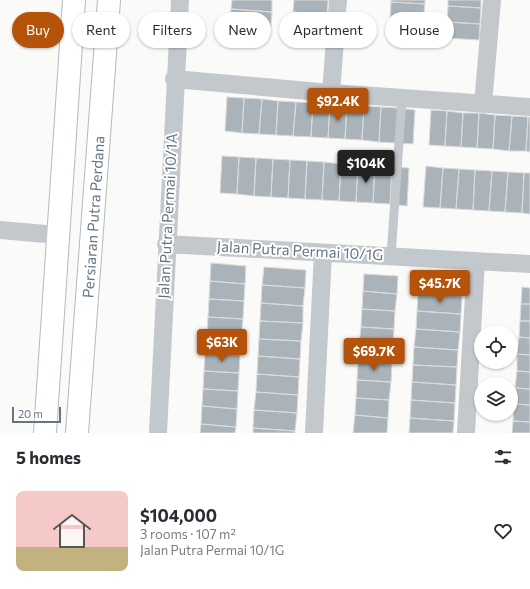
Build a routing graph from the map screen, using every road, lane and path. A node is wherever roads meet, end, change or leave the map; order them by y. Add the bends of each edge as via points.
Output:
1 (74, 0) edge
2 (109, 0) edge
3 (180, 0) edge
4 (338, 0) edge
5 (492, 0) edge
6 (174, 79) junction
7 (332, 94) junction
8 (402, 99) junction
9 (483, 104) junction
10 (530, 107) edge
11 (0, 230) edge
12 (57, 234) junction
13 (166, 244) junction
14 (323, 253) junction
15 (391, 256) junction
16 (476, 261) junction
17 (530, 264) edge
18 (45, 433) edge
19 (77, 433) edge
20 (158, 433) edge
21 (314, 433) edge
22 (466, 433) edge

1 - 12 main road
2 - 19 main road, Persiaran Putra Perdana
3 - 6 street, Jalan Putra Permai 10/1A
4 - 7 street
5 - 9 street
6 - 7 street
6 - 13 street, Jalan Putra Permai 10/1A
7 - 8 street
8 - 9 street
8 - 15 lane
9 - 10 street
11 - 12 street
12 - 18 main road
13 - 14 street, Jalan Putra Permai 10/1G
13 - 20 street, Jalan Putra Permai 10/1A
14 - 15 street, Jalan Putra Permai 10/1G
14 - 21 street
15 - 16 street, Jalan Putra Permai 10/1G
16 - 17 street, Jalan Putra Permai 10/1G
16 - 22 street

